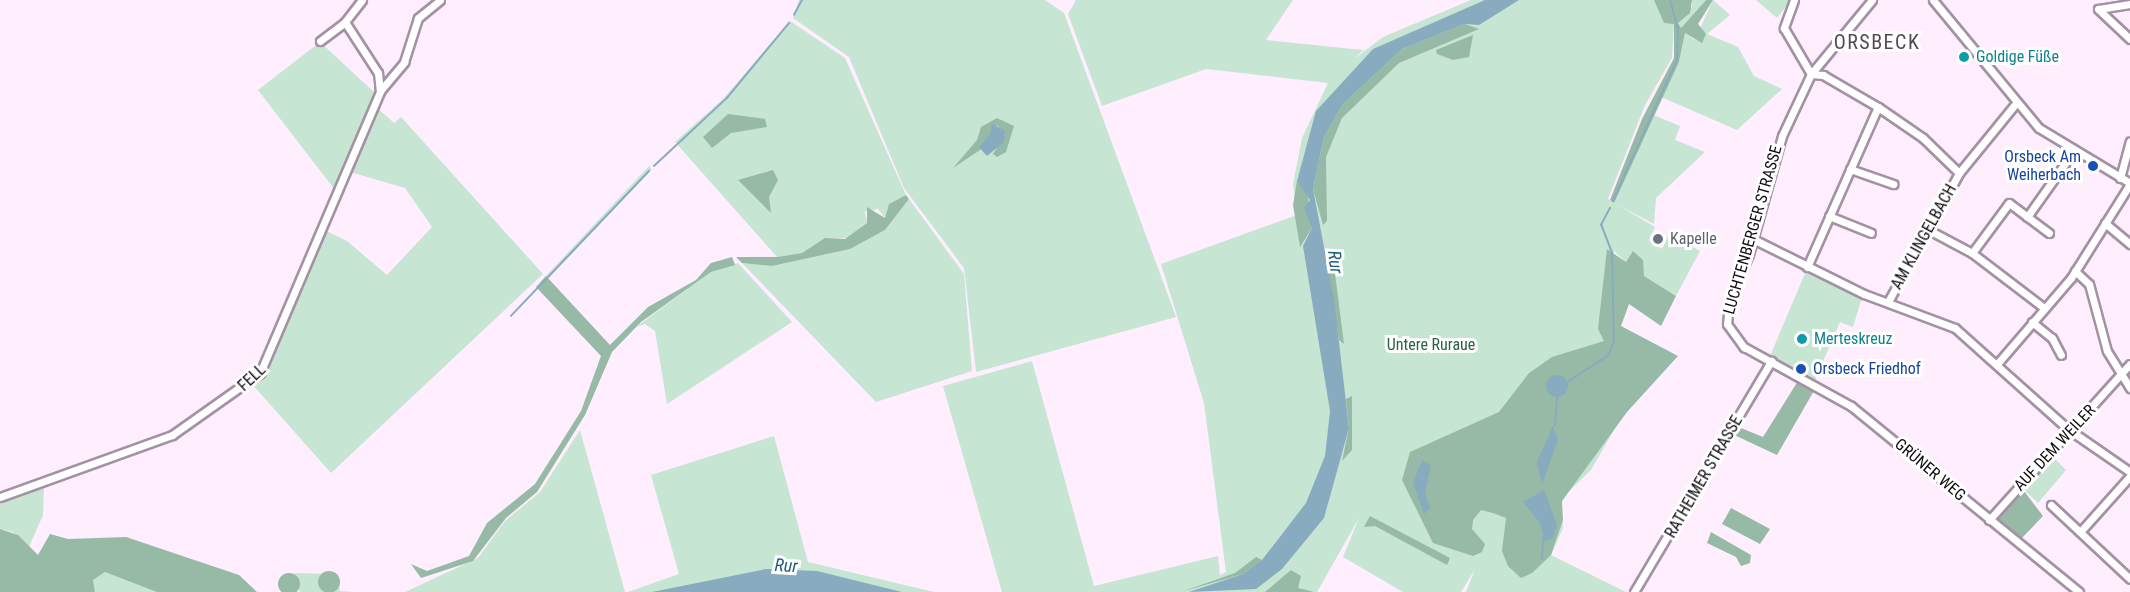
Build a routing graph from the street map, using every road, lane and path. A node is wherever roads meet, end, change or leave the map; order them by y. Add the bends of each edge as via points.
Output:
1 (362, 0) edge
2 (440, 0) edge
3 (1794, 0) edge
4 (1872, 0) edge
5 (1933, 0) edge
6 (2130, 4) edge
7 (345, 21) junction
8 (2130, 39) edge
9 (320, 41) dead end
10 (378, 73) junction
11 (1811, 74) junction
12 (392, 78) junction
13 (380, 91) junction
14 (2016, 103) junction
15 (1878, 107) junction
16 (2130, 141) edge
17 (2073, 152) junction
18 (1850, 169) junction
19 (1959, 173) junction
20 (2120, 178) junction
21 (2130, 183) edge
22 (1893, 184) dead end
23 (1829, 216) junction
24 (2027, 217) junction
25 (2105, 224) junction
26 (1925, 228) junction
27 (1871, 233) dead end
28 (2049, 233) dead end
29 (1754, 239) junction
30 (2130, 244) edge
31 (1972, 253) junction
32 (1807, 267) junction
33 (2075, 271) junction
34 (1889, 300) junction
35 (2043, 307) junction
36 (2032, 322) junction
37 (2061, 355) dead end
38 (1771, 361) junction
39 (1997, 364) junction
40 (2130, 364) edge
41 (2119, 375) junction
42 (2130, 388) edge
43 (2068, 429) junction
44 (2130, 474) edge
45 (0, 496) edge
46 (2051, 506) dead end
47 (1989, 520) junction
48 (2080, 532) junction
49 (2130, 579) edge
50 (1634, 592) edge
51 (2079, 592) edge

1 - 7 street
2 - 12 street, FELL via 418,18 404,63
3 - 11 street via 1784,28
4 - 11 street, LUCHTENBERGER STRASSE
5 - 14 street
6 - 8 street via 2098,9
7 - 9 street
7 - 10 street, FELL
10 - 12 street
10 - 13 street, FELL
11 - 15 street, AM KLINGELBACH via 1823,75
11 - 29 street, LUCHTENBERGER STRASSE via 1776,148
12 - 13 street, FELL
13 - 45 street, FELL via 261,373 172,435
14 - 17 street
14 - 19 street, AM KLINGELBACH
15 - 18 street
15 - 19 street, AM KLINGELBACH via 1923,138
16 - 20 street
17 - 20 street
17 - 24 street
18 - 22 street
18 - 23 street
19 - 26 street, AM KLINGELBACH
20 - 21 street
21 - 25 street
23 - 27 street
23 - 32 street
24 - 28 street
24 - 31 street via 2009,203
25 - 30 street
25 - 33 street
26 - 31 street
26 - 34 street, AM KLINGELBACH
29 - 32 street
29 - 38 street, LUCHTENBERGER STRASSE via 1726,319 1738,342
31 - 35 street
32 - 34 street
33 - 35 street
33 - 41 street via 2089,284
34 - 39 street via 1955,328
35 - 36 street
36 - 37 street via 2052,338
36 - 39 street
38 - 47 street, GRÜNER WEG via 1851,406
38 - 50 street, RATHEIMER STRASSE
39 - 43 street
40 - 41 street, AUF DEM WEILER
41 - 42 street
41 - 43 street, AUF DEM WEILER via 2076,428
43 - 44 street
43 - 47 street, AUF DEM WEILER
44 - 48 street
46 - 48 street
47 - 51 street, GRÜNER WEG
48 - 49 street

